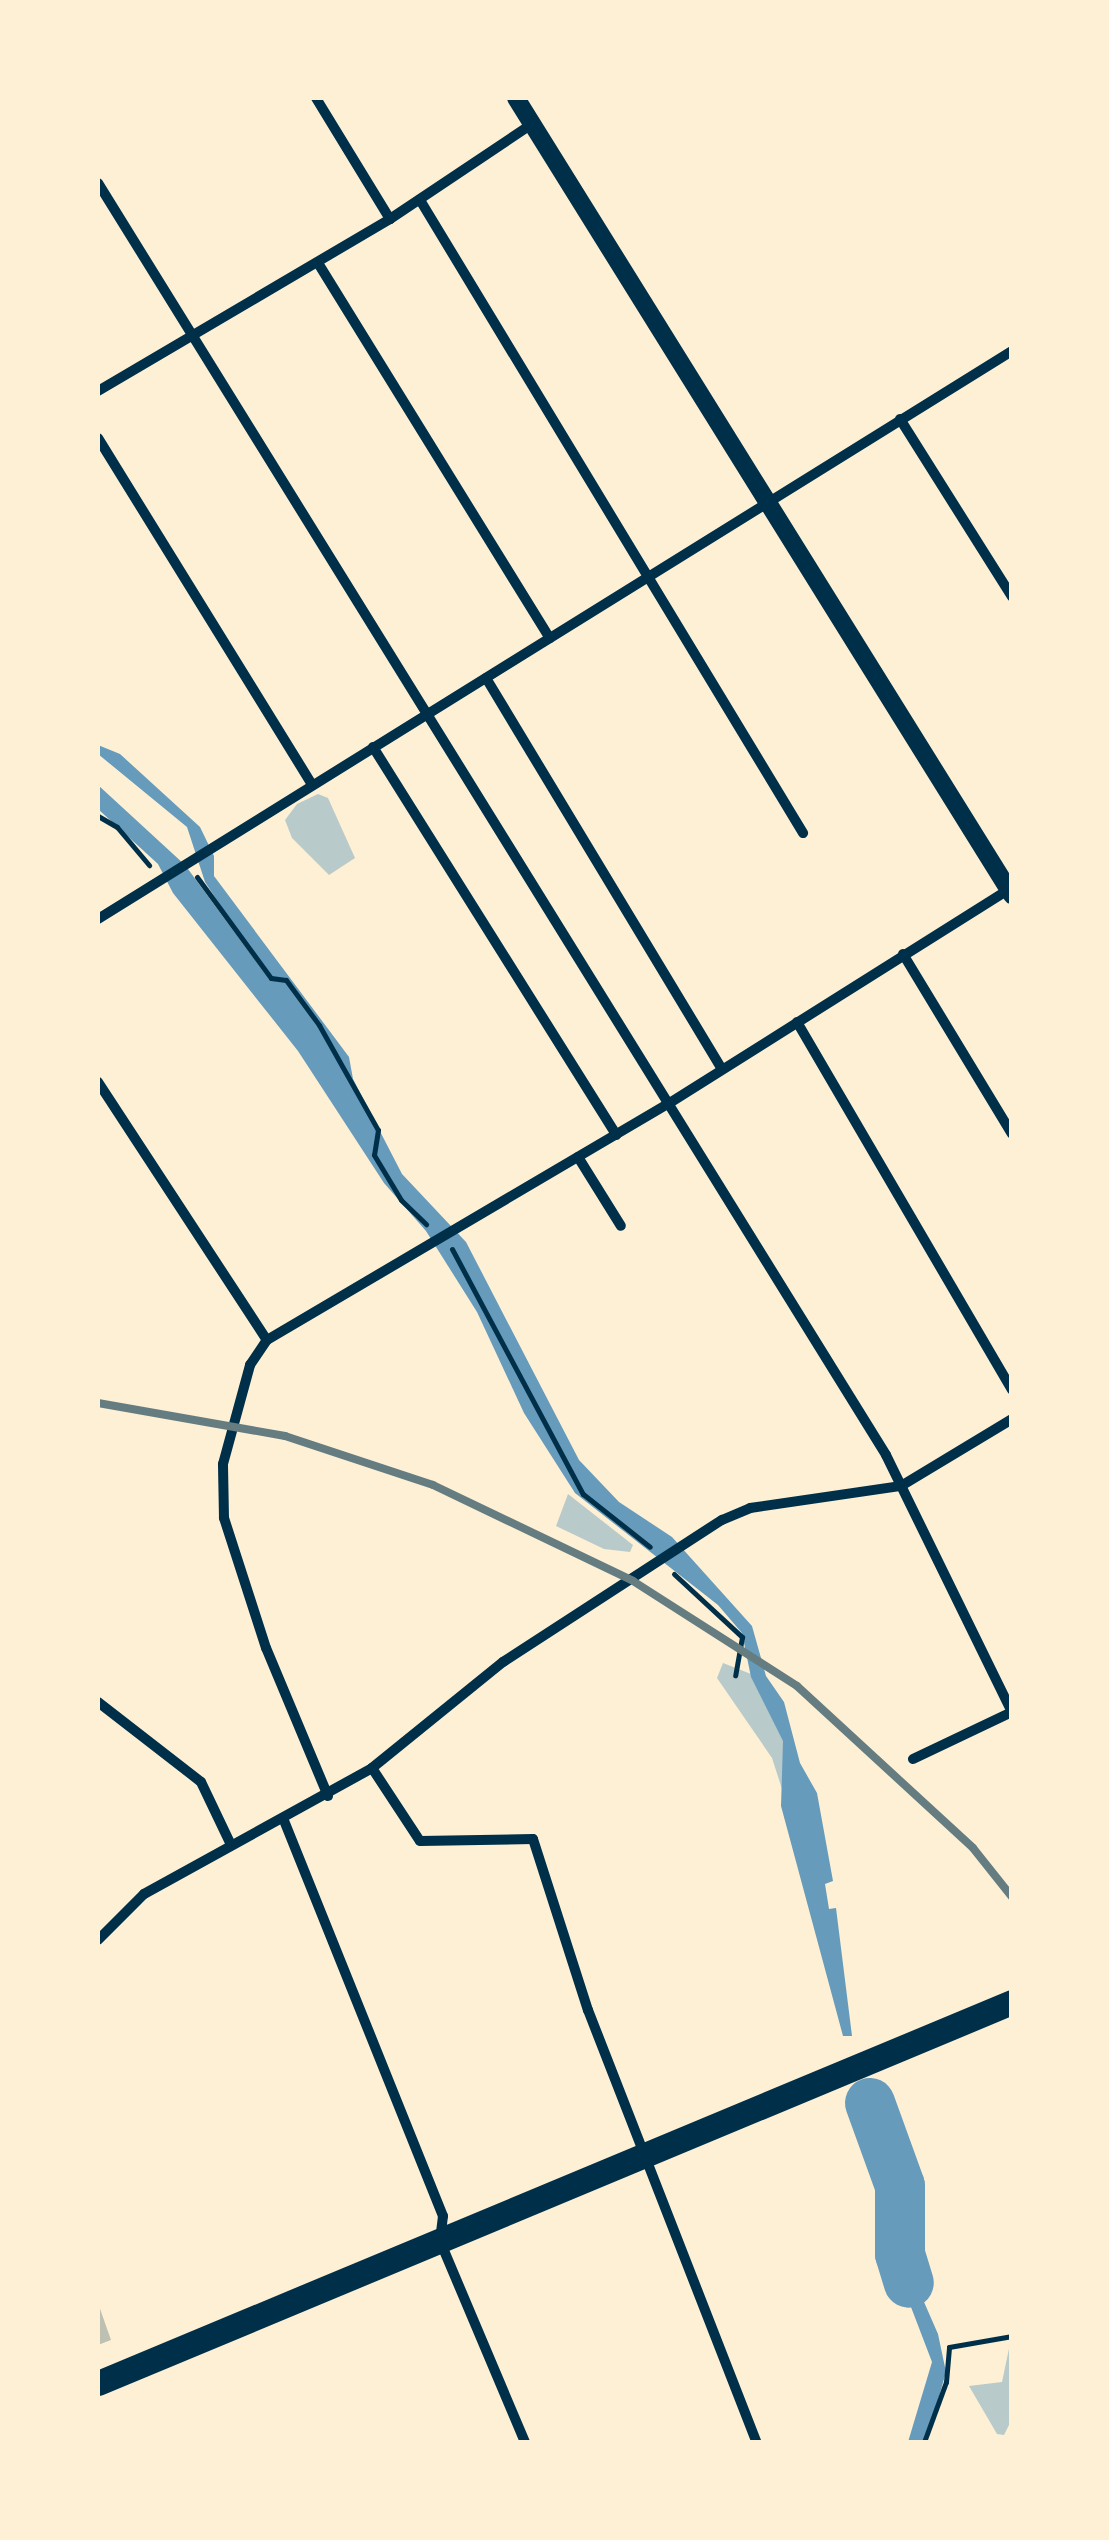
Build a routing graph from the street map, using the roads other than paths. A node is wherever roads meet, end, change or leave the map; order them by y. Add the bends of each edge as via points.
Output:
1 (316, 98) edge
2 (516, 98) edge
3 (532, 124) junction
4 (98, 183) edge
5 (420, 200) junction
6 (390, 219) junction
7 (318, 262) junction
8 (194, 334) junction
9 (1012, 351) edge
10 (98, 392) edge
11 (900, 418) junction
12 (98, 438) edge
13 (768, 504) junction
14 (648, 578) junction
15 (1012, 596) edge
16 (550, 638) junction
17 (486, 678) junction
18 (426, 713) junction
19 (373, 746) junction
20 (312, 784) junction
21 (803, 833) dead end
22 (1010, 891) edge
23 (98, 920) edge
24 (903, 954) junction
25 (797, 1022) junction
26 (722, 1069) junction
27 (98, 1082) edge
28 (668, 1104) junction
29 (1012, 1134) edge
30 (616, 1136) junction
31 (578, 1157) junction
32 (621, 1226) dead end
33 (267, 1340) junction
34 (1012, 1390) edge
35 (1012, 1419) edge
36 (901, 1486) junction
37 (98, 1702) edge
38 (1012, 1712) edge
39 (913, 1759) dead end
40 (372, 1768) junction
41 (328, 1796) junction
42 (283, 1818) junction
43 (231, 1845) junction
44 (98, 1940) edge
45 (1012, 2002) edge
46 (647, 2150) junction
47 (440, 2241) junction
48 (98, 2382) edge
49 (525, 2442) edge
50 (756, 2442) edge

1 - 6 street
2 - 3 street
3 - 5 street
3 - 13 street
4 - 8 street
5 - 6 street
5 - 14 street
6 - 7 street
7 - 8 street
7 - 16 street
8 - 10 street
8 - 18 street
9 - 11 street
11 - 13 street
11 - 15 street
12 - 20 street
13 - 14 street
13 - 22 street
14 - 16 street
14 - 21 street
16 - 17 street
17 - 18 street
17 - 26 street
18 - 19 street
18 - 28 street
19 - 20 street
19 - 30 street
20 - 23 street
22 - 24 street
24 - 25 street
24 - 29 street
25 - 26 street
25 - 34 street
26 - 28 street
27 - 33 street
28 - 30 street
28 - 36 street
30 - 31 street
31 - 32 street
31 - 33 street
33 - 41 street via 250,1365 220,1486 233,1558
35 - 36 street
36 - 38 street
36 - 40 street via 750,1508 504,1662
37 - 43 street via 201,1782
38 - 39 street
40 - 41 street
40 - 46 street via 420,1840 533,1840 588,2010
41 - 42 street
42 - 43 street
42 - 47 street via 443,2216
43 - 44 street via 144,1894
45 - 46 main road
46 - 47 main road
46 - 50 street
47 - 48 main road
47 - 49 street

